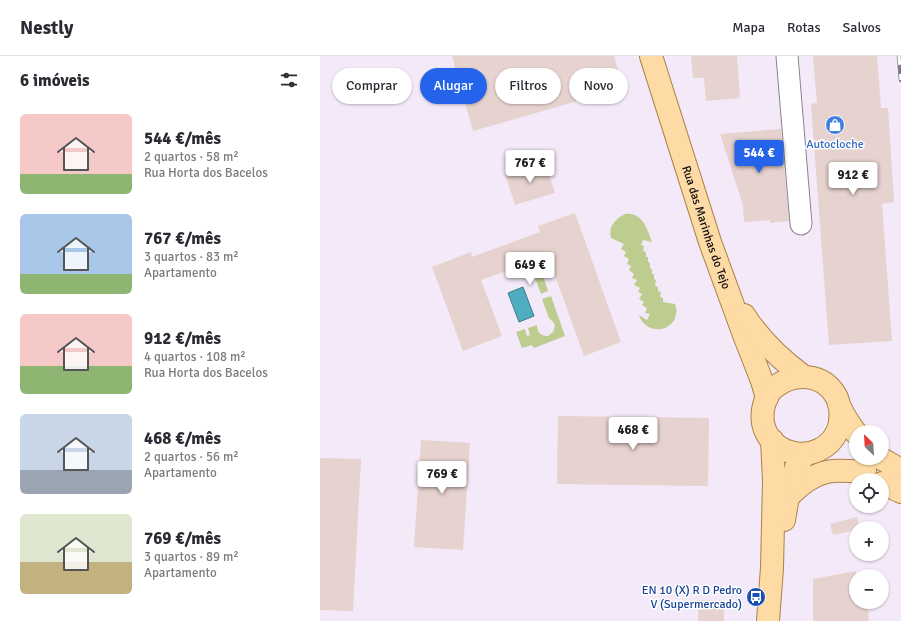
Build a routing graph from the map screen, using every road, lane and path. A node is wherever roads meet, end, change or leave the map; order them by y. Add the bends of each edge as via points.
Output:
1 (651, 56) edge
2 (787, 56) edge
3 (801, 224) dead end
4 (726, 287) junction
5 (803, 376) junction
6 (767, 398) junction
7 (840, 408) junction
8 (850, 425) edge
9 (772, 440) junction
10 (813, 452) junction
11 (901, 470) edge
12 (876, 473) edge
13 (889, 483) edge
14 (901, 492) edge
15 (788, 497) junction
16 (768, 621) edge
17 (782, 621) edge

1 - 4 main road, Rua das Marinhas do Tejo
2 - 3 street
4 - 5 main road via 766,344
4 - 6 main road, Rua das Marinhas do Tejo
5 - 6 main road via 792,377 782,382
5 - 7 main road via 827,385 836,396
6 - 9 main road via 763,422
7 - 8 main road
7 - 10 main road via 841,420 837,432 830,442
9 - 10 main road via 792,453
9 - 16 main road via 774,481
10 - 12 main road via 848,459
10 - 15 main road via 796,467
11 - 12 main road
12 - 15 main road via 834,471 819,474 801,484
13 - 14 main road
15 - 17 main road via 784,516

